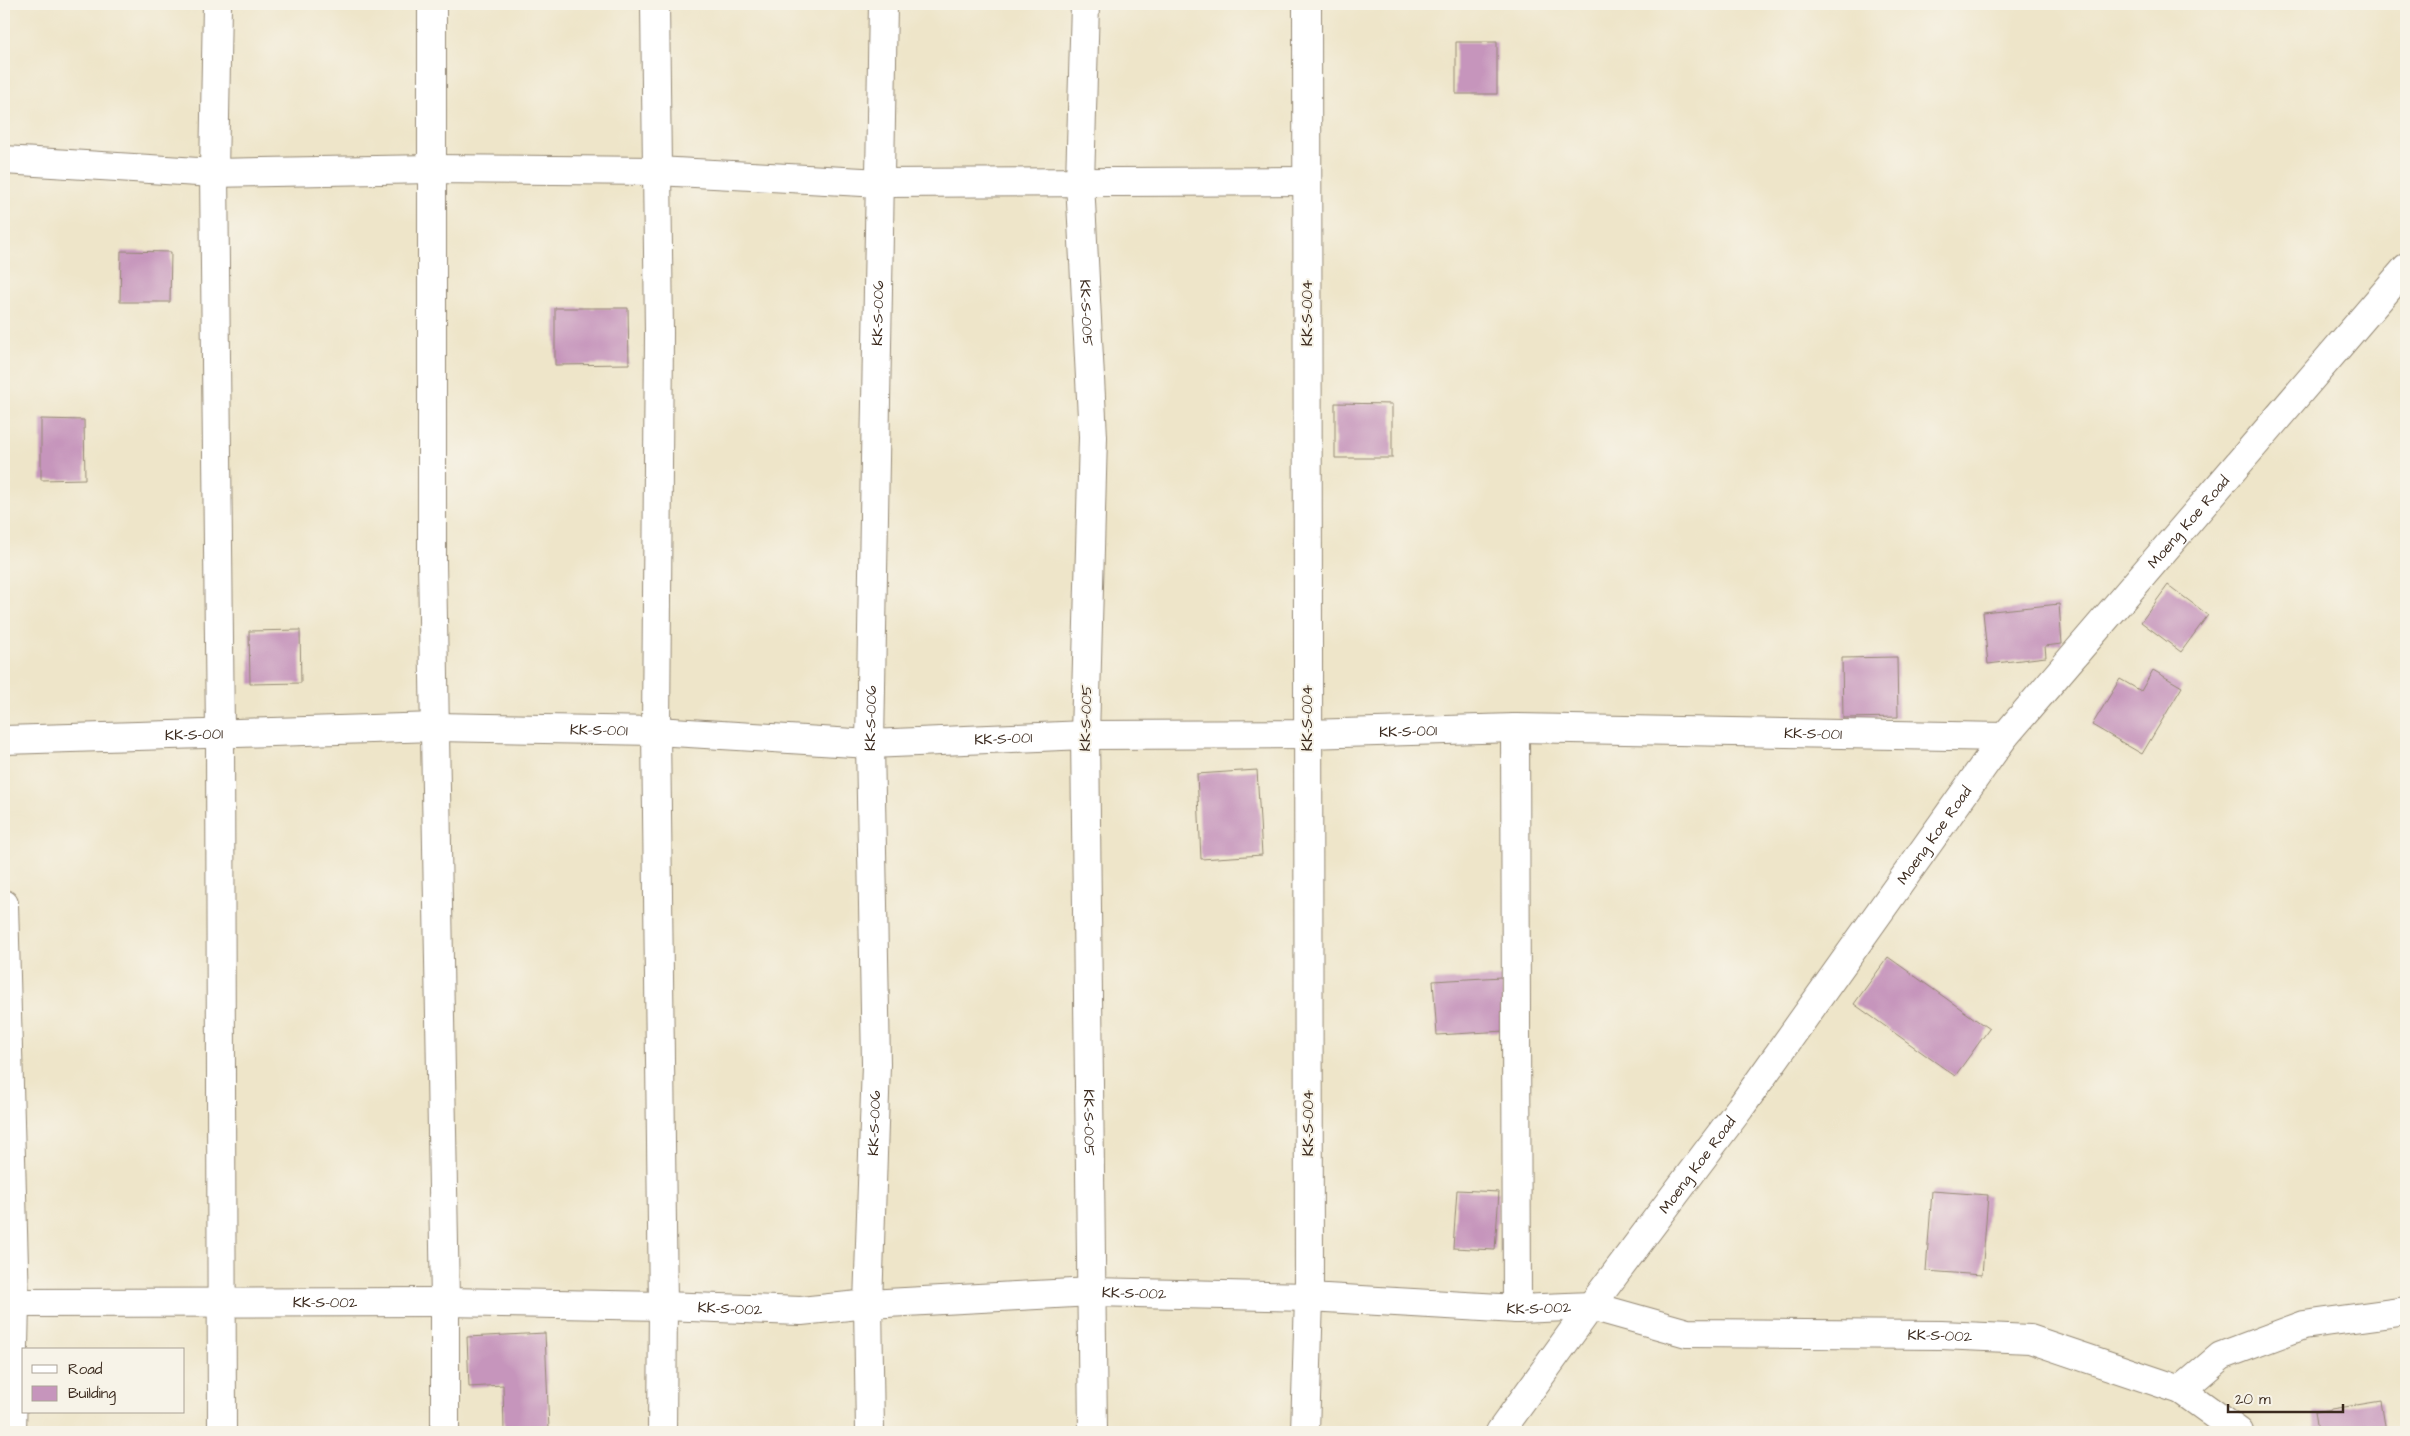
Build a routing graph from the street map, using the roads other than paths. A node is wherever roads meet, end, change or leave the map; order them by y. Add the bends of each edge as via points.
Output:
1 (217, 4) edge
2 (432, 4) edge
3 (655, 4) edge
4 (883, 4) edge
5 (1085, 4) edge
6 (1307, 4) edge
7 (4, 160) edge
8 (432, 169) junction
9 (657, 171) junction
10 (214, 173) junction
11 (1307, 180) junction
12 (1080, 182) junction
13 (881, 183) junction
14 (2406, 268) edge
15 (436, 727) junction
16 (1515, 728) junction
17 (656, 731) junction
18 (220, 733) junction
19 (1085, 734) junction
20 (1307, 734) junction
21 (2004, 737) junction
22 (4, 740) edge
23 (870, 744) junction
24 (4, 904) edge
25 (1092, 1292) junction
26 (1309, 1297) junction
27 (221, 1302) junction
28 (445, 1302) junction
29 (9, 1303) edge
30 (868, 1304) junction
31 (663, 1306) junction
32 (1591, 1306) junction
33 (1517, 1309) junction
34 (2406, 1310) edge
35 (2182, 1390) junction
36 (12, 1432) edge
37 (222, 1432) edge
38 (445, 1432) edge
39 (662, 1432) edge
40 (870, 1432) edge
41 (1092, 1432) edge
42 (1305, 1432) edge
43 (1500, 1432) edge
44 (2239, 1432) edge

1 - 10 street
2 - 8 street
3 - 9 street
4 - 13 street, KK-S-006
5 - 12 street, KK-S-005
6 - 11 street, KK-S-004
7 - 10 street
8 - 9 street
8 - 10 street
8 - 15 street via 432,562
9 - 13 street
9 - 17 street
10 - 18 street
11 - 12 street
11 - 20 street, KK-S-004
12 - 13 street
12 - 19 street, KK-S-005 via 1092,437
13 - 23 street, KK-S-006
14 - 21 street, Moeng Koe Road
15 - 17 street, KK-S-001
15 - 18 street, KK-S-001
15 - 28 street
16 - 20 street, KK-S-001
16 - 21 street, KK-S-001
16 - 33 street
17 - 23 street, KK-S-001
17 - 31 street
18 - 22 street, KK-S-001
18 - 27 street
19 - 20 street, KK-S-001
19 - 23 street, KK-S-001
19 - 25 street, KK-S-005
20 - 26 street, KK-S-004
21 - 32 street, Moeng Koe Road via 1740,1108
23 - 30 street, KK-S-006 via 876,1064
24 - 29 street
25 - 26 street, KK-S-002
25 - 30 street, KK-S-002
25 - 41 street, KK-S-005
26 - 33 street, KK-S-002
26 - 42 street, KK-S-004
27 - 28 street, KK-S-002
27 - 29 street, KK-S-002
27 - 37 street
28 - 31 street, KK-S-002
28 - 38 street
29 - 36 street
30 - 31 street, KK-S-002 via 801,1311
30 - 40 street, KK-S-006
31 - 39 street
32 - 33 street, KK-S-002
32 - 35 street, KK-S-002 via 1687,1333 2030,1339
32 - 43 street, Moeng Koe Road
34 - 35 street via 2304,1324 2221,1356
35 - 44 street, KK-S-002

